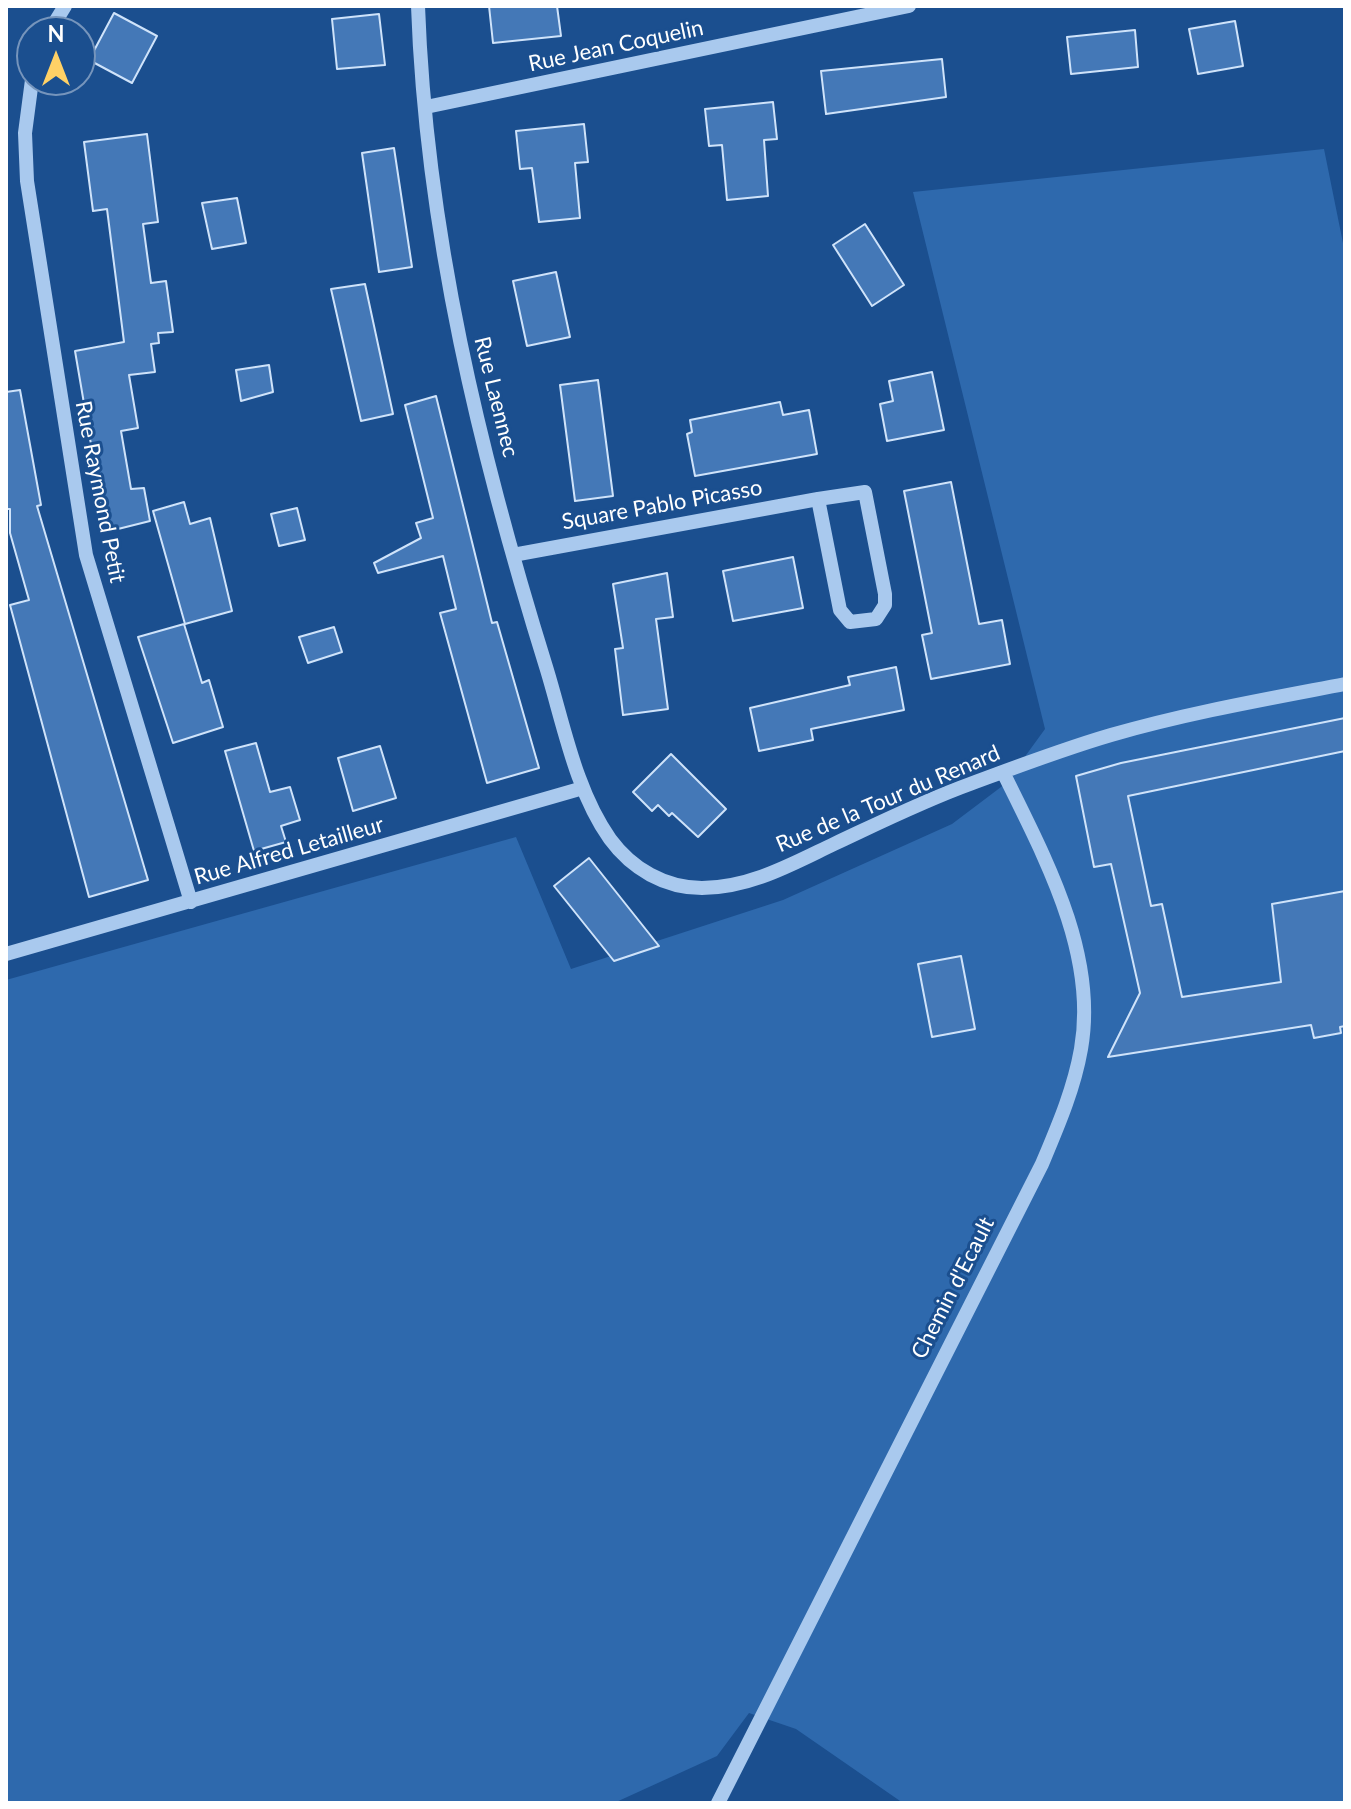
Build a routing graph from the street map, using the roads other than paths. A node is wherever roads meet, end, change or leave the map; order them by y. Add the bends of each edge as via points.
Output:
1 (418, 6) edge
2 (909, 6) edge
3 (30, 96) edge
4 (426, 107) junction
5 (818, 499) junction
6 (513, 555) junction
7 (1345, 684) edge
8 (1003, 772) junction
9 (583, 788) junction
10 (191, 902) junction
11 (6, 954) edge
12 (718, 1803) edge

1 - 4 street, Rue Laennec
2 - 4 street, Rue Jean Coquelin
3 - 10 street, Rue Raymond Petit via 27,181 82,537
4 - 6 street, Rue Laennec via 460,347
5 - 5 street, Square Pablo Picasso via 840,610 850,622 876,619 885,594 865,492
5 - 6 street, Square Pablo Picasso
6 - 9 street, Rue Laennec
7 - 8 street, Rue de la Tour du Renard via 1111,735
8 - 9 street, Rue de la Tour du Renard via 774,872 700,888 664,882 634,864 610,839
8 - 12 street, Chemin d'Ecault via 1046,862 1074,942 1084,1004 1077,1071 1042,1164
9 - 10 street, Rue Alfred Letailleur
10 - 11 street, Rue Alfred Letailleur

